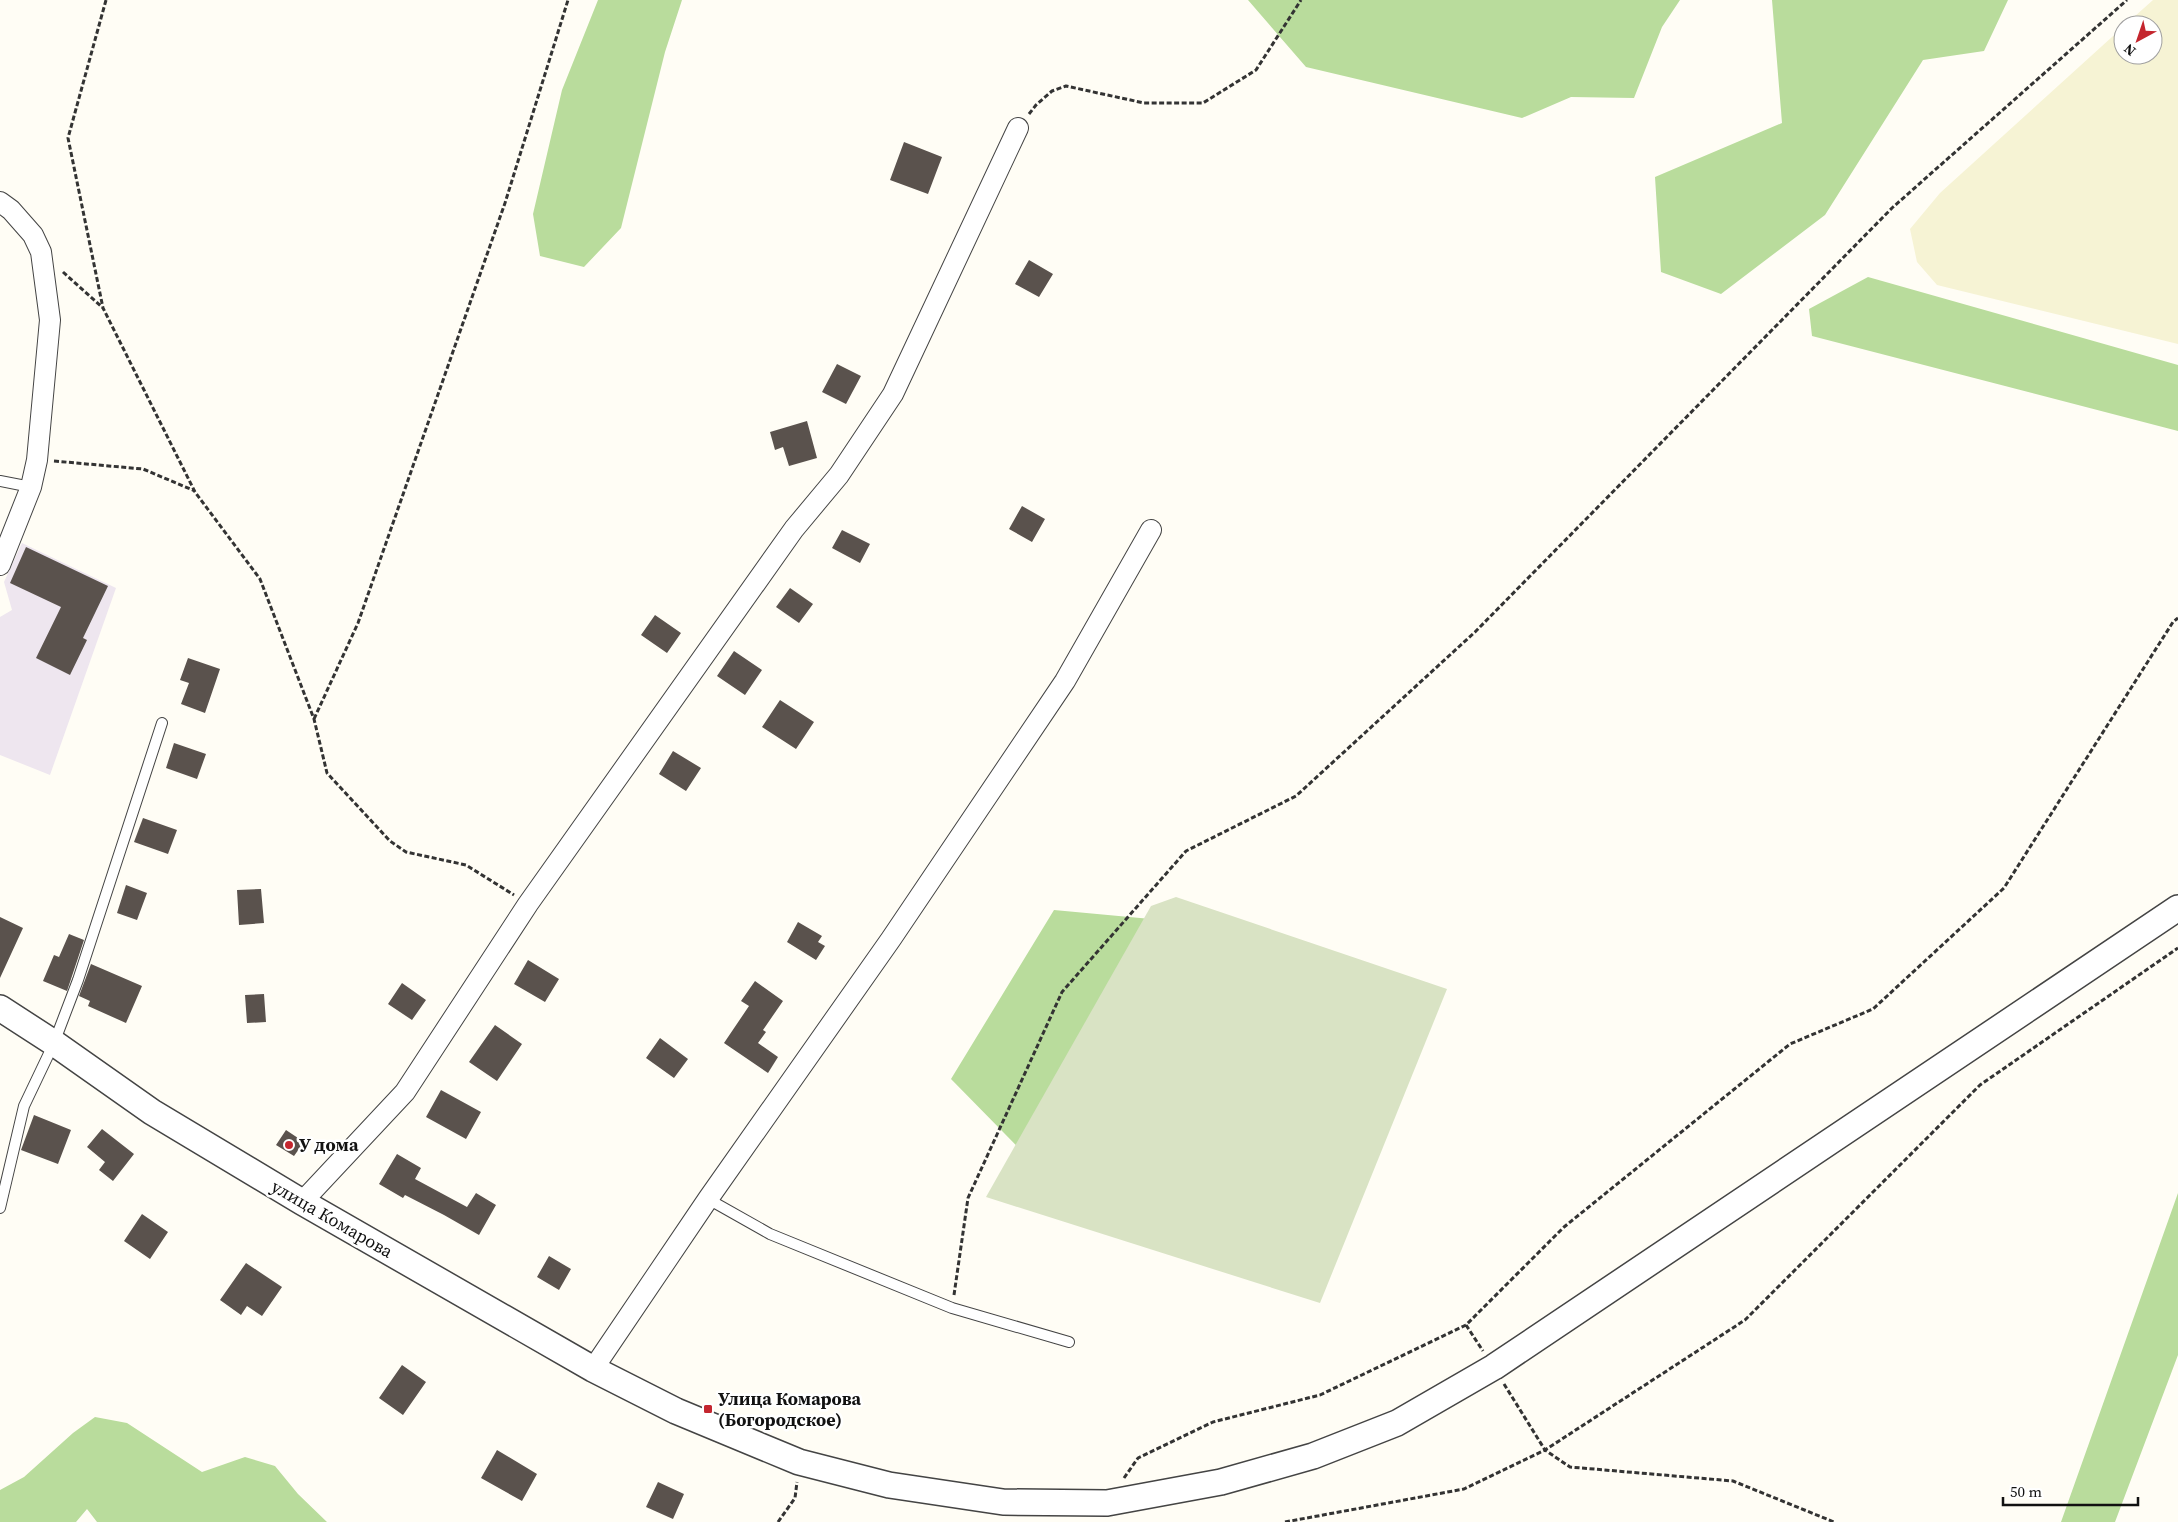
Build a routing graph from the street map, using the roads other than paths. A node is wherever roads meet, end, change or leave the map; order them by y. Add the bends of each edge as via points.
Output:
1 (1018, 128) road end
2 (0, 202) edge
3 (0, 481) edge
4 (31, 487) junction
5 (1151, 530) dead end
6 (0, 566) edge
7 (162, 723) dead end
8 (2178, 908) edge
9 (0, 1008) edge
10 (54, 1043) junction
11 (708, 1199) junction
12 (302, 1202) junction
13 (0, 1208) edge
14 (1069, 1342) dead end
15 (593, 1369) junction

1 - 12 street via 893,394 839,475 794,530 528,904 405,1092
2 - 4 street via 33,235 41,252 50,320 38,460
3 - 4 lane
4 - 6 street
5 - 11 street via 1065,680 891,939
7 - 10 lane via 81,971
8 - 15 street, улица Комарова via 1494,1367 1397,1423 1313,1456 1222,1482 1108,1503 1003,1502 889,1485 799,1462 676,1411
9 - 10 street, улица Комарова
10 - 12 street, улица Комарова via 152,1112
10 - 13 lane via 24,1106
11 - 14 lane via 770,1234 952,1308
11 - 15 street
12 - 15 street, улица Комарова

